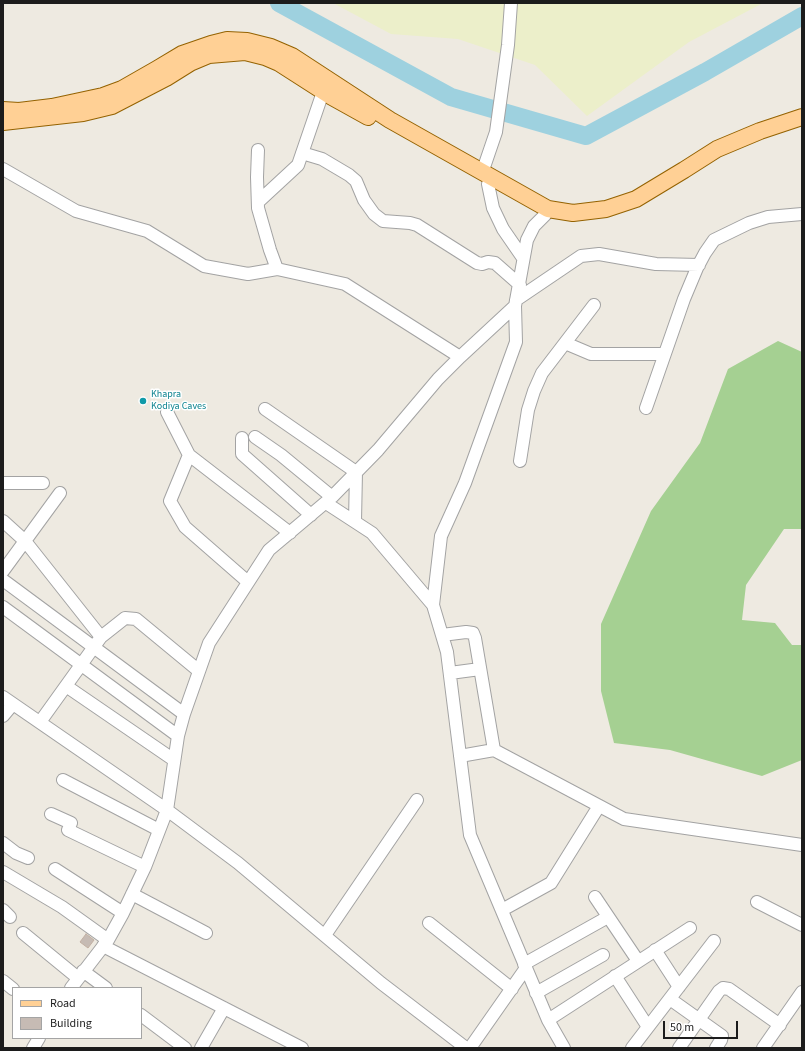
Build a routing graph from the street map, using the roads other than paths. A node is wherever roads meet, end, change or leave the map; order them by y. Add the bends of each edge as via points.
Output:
1 (511, 3) edge
2 (323, 92) junction
3 (3, 110) edge
4 (802, 117) edge
5 (3, 122) edge
6 (802, 128) edge
7 (258, 150) dead end
8 (721, 152) junction
9 (302, 153) junction
10 (3, 169) edge
11 (485, 178) junction
12 (258, 202) junction
13 (547, 212) junction
14 (802, 214) edge
15 (523, 258) junction
16 (698, 265) junction
17 (277, 269) junction
18 (520, 285) junction
19 (515, 303) junction
20 (594, 305) dead end
21 (565, 343) junction
22 (664, 354) junction
23 (460, 357) junction
24 (646, 408) dead end
25 (265, 409) dead end
26 (168, 412) dead end
27 (189, 455) junction
28 (520, 461) dead end
29 (356, 472) junction
30 (43, 482) dead end
31 (3, 483) edge
32 (60, 493) dead end
33 (329, 500) junction
34 (312, 515) junction
35 (3, 522) edge
36 (355, 522) junction
37 (290, 533) junction
38 (25, 541) junction
39 (3, 571) edge
40 (3, 580) edge
41 (248, 582) junction
42 (433, 605) junction
43 (3, 607) edge
44 (442, 635) junction
45 (101, 637) junction
46 (94, 647) junction
47 (82, 664) junction
48 (480, 669) junction
49 (199, 671) junction
50 (450, 673) junction
51 (66, 686) junction
52 (8, 700) edge
53 (184, 714) junction
54 (3, 716) edge
55 (40, 722) junction
56 (178, 736) junction
57 (494, 750) junction
58 (460, 756) junction
59 (174, 760) junction
60 (63, 780) dead end
61 (417, 800) dead end
62 (600, 806) junction
63 (167, 810) junction
64 (51, 814) dead end
65 (159, 830) junction
66 (3, 843) edge
67 (802, 845) edge
68 (28, 858) dead end
69 (145, 867) junction
70 (55, 869) dead end
71 (3, 872) edge
72 (132, 894) junction
73 (595, 897) dead end
74 (757, 902) dead end
75 (502, 910) junction
76 (123, 913) junction
77 (608, 917) junction
78 (429, 923) dead end
79 (802, 925) edge
80 (690, 928) dead end
81 (22, 933) dead end
82 (206, 933) dead end
83 (325, 935) junction
84 (714, 941) dead end
85 (106, 943) junction
86 (655, 950) junction
87 (604, 955) dead end
88 (638, 961) junction
89 (525, 966) junction
90 (615, 976) junction
91 (77, 979) edge
92 (3, 981) edge
93 (679, 986) junction
94 (103, 987) edge
95 (12, 988) edge
96 (512, 988) junction
97 (802, 992) edge
98 (536, 993) junction
99 (670, 999) junction
100 (224, 1008) junction
101 (142, 1016) edge
102 (699, 1019) junction
103 (548, 1020) junction
104 (780, 1025) junction
105 (648, 1027) junction
106 (38, 1039) edge
107 (636, 1046) edge
108 (768, 1046) edge
109 (33, 1048) edge
110 (185, 1048) edge
111 (201, 1048) edge
112 (302, 1048) edge
113 (466, 1048) edge
114 (470, 1048) edge
115 (564, 1048) edge
116 (679, 1048) edge
117 (716, 1048) edge

1 - 11 street via 496,132
2 - 5 main road via 279,63 265,57 245,52 226,53 209,55 190,63 112,106 84,113
2 - 9 street
2 - 11 main road
3 - 11 main road via 52,107 103,96 122,89 182,54 227,40 246,41 271,47 292,56
4 - 8 main road via 760,131
6 - 8 main road
7 - 12 street
8 - 13 main road via 636,199 606,209 573,213
9 - 12 street via 295,168
9 - 18 street via 322,159 349,175 356,181 364,200 374,214 383,221 417,225 477,264 495,263
10 - 17 street via 76,211 147,231 204,266 248,274
11 - 13 main road
11 - 15 street via 502,229
12 - 17 street
13 - 15 street via 534,226 527,240
14 - 16 street via 768,217 731,230 714,240
15 - 18 street
16 - 19 street via 656,264 599,254 581,256
16 - 22 street
17 - 23 street via 345,284
18 - 19 street
19 - 23 street
19 - 42 street via 516,342 465,484 441,536
20 - 21 street
21 - 22 street via 591,354
21 - 28 street via 542,374 534,391 528,410
22 - 24 street
23 - 29 street
25 - 29 street
26 - 27 street
27 - 37 street
27 - 41 street via 170,501 185,527
29 - 33 street
29 - 36 street
30 - 31 street
32 - 38 street
33 - 34 street
33 - 34 street via 280,455 248,438 242,454
33 - 36 street
34 - 37 street
35 - 38 street
36 - 42 street via 372,533
37 - 41 street via 269,550
38 - 39 street
38 - 45 street
40 - 46 street
41 - 49 street via 209,643
42 - 44 street
43 - 47 street
44 - 48 street via 473,633
44 - 50 street
45 - 46 street
45 - 49 street via 125,618 136,619
46 - 47 street
46 - 53 street
47 - 51 street
47 - 56 street
48 - 50 street
48 - 57 street
49 - 53 street
50 - 58 street
51 - 55 street
51 - 59 street
52 - 54 street
52 - 55 street
53 - 56 street
55 - 63 street
56 - 59 street
57 - 58 street
57 - 62 street
58 - 75 street via 470,835
59 - 63 street
60 - 65 street
61 - 83 street
62 - 67 street via 624,819
62 - 75 street via 551,883
63 - 65 street
63 - 83 street via 238,863
64 - 69 street via 70,823 68,830
65 - 69 street
66 - 68 street
69 - 72 street
70 - 76 street
71 - 85 street via 62,907
72 - 76 street
72 - 82 street
73 - 77 street
74 - 79 street
75 - 89 street
76 - 85 street
77 - 88 street
77 - 89 street
78 - 96 street
80 - 86 street
81 - 91 street
83 - 113 street via 381,983
84 - 93 street
85 - 91 street
85 - 100 street
86 - 88 street
86 - 93 street
87 - 98 street
88 - 90 street
89 - 96 street
89 - 98 street
90 - 103 street
90 - 105 street
91 - 94 street
92 - 95 street
93 - 99 street
96 - 114 street
97 - 104 street
98 - 103 street
99 - 102 street
99 - 105 street
100 - 111 street
100 - 112 street
101 - 110 street
102 - 104 street via 723,988
102 - 116 street
102 - 117 street via 722,1036
103 - 115 street
104 - 108 street
105 - 107 street
106 - 109 street

